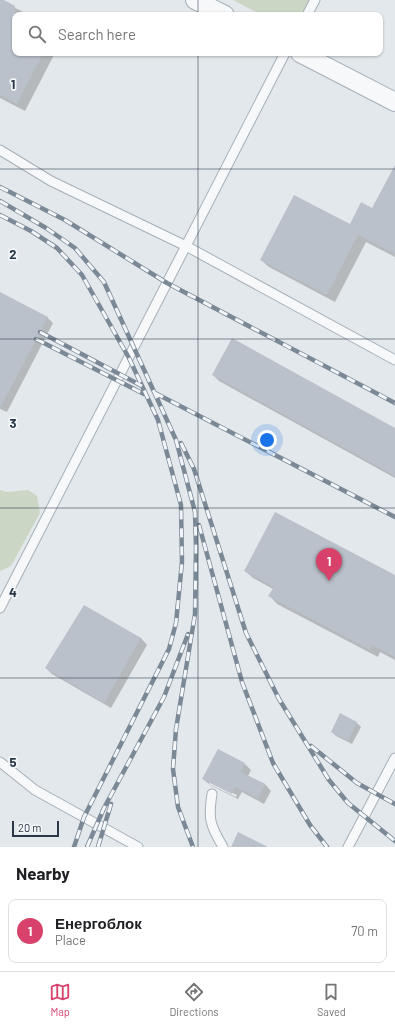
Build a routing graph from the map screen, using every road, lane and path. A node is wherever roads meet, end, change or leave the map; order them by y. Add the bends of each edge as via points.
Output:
1 (195, 0) edge
2 (315, 0) edge
3 (219, 12) edge
4 (308, 12) edge
5 (283, 56) edge
6 (306, 56) edge
7 (395, 102) edge
8 (0, 150) edge
9 (186, 246) junction
10 (395, 360) edge
11 (0, 608) edge
12 (395, 758) edge
13 (0, 762) edge
14 (212, 794) dead end
15 (138, 847) edge
16 (223, 847) edge
17 (348, 847) edge

1 - 3 street
2 - 4 lane
5 - 9 lane
6 - 7 street
8 - 9 lane via 51,181
9 - 10 lane
9 - 11 lane
12 - 17 lane
13 - 15 lane via 35,790
14 - 16 lane via 209,814

